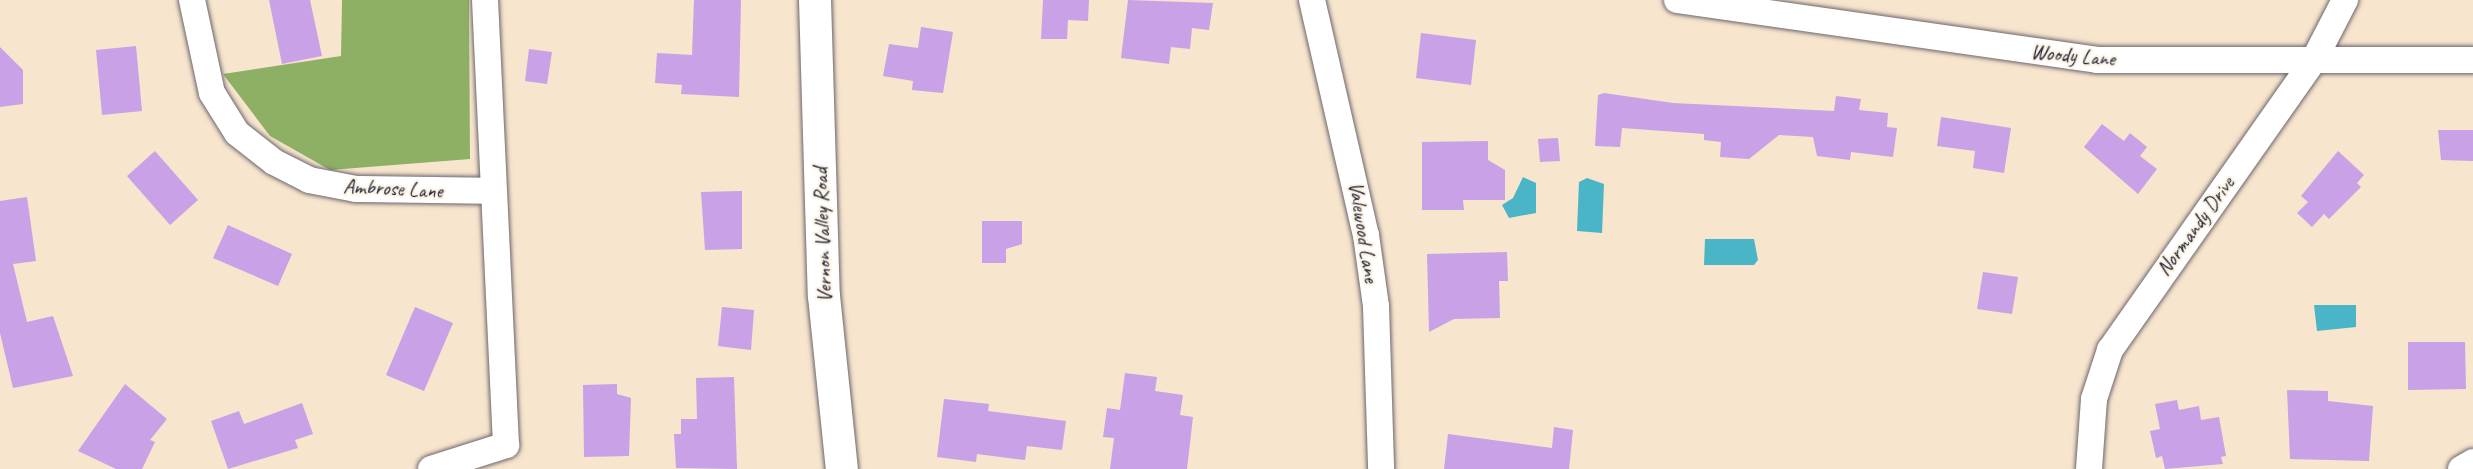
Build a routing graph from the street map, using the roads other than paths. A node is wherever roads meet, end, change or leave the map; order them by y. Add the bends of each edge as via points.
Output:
1 (192, 0) edge
2 (485, 0) edge
3 (815, 0) edge
4 (1312, 0) edge
5 (1677, 0) edge
6 (2345, 0) edge
7 (1820, 10) edge
8 (2314, 60) junction
9 (2473, 60) edge
10 (491, 191) junction
11 (2473, 462) edge
12 (431, 469) edge
13 (842, 469) edge
14 (1381, 469) edge
15 (2090, 469) edge
16 (2461, 469) edge

1 - 10 street, Ambrose Lane via 212,93 237,133 274,162 309,180 356,189
2 - 10 street
3 - 13 main road, Vernon Valley Road via 824,296
4 - 14 street, Valewood Lane via 1366,235 1376,306
5 - 7 street, Woody Lane
6 - 8 street, Normandy Drive
7 - 8 street, Woody Lane via 2097,60
8 - 9 street, Woody Lane
8 - 15 street, Normandy Drive via 2110,350 2094,399
10 - 12 street via 506,444
11 - 16 street

